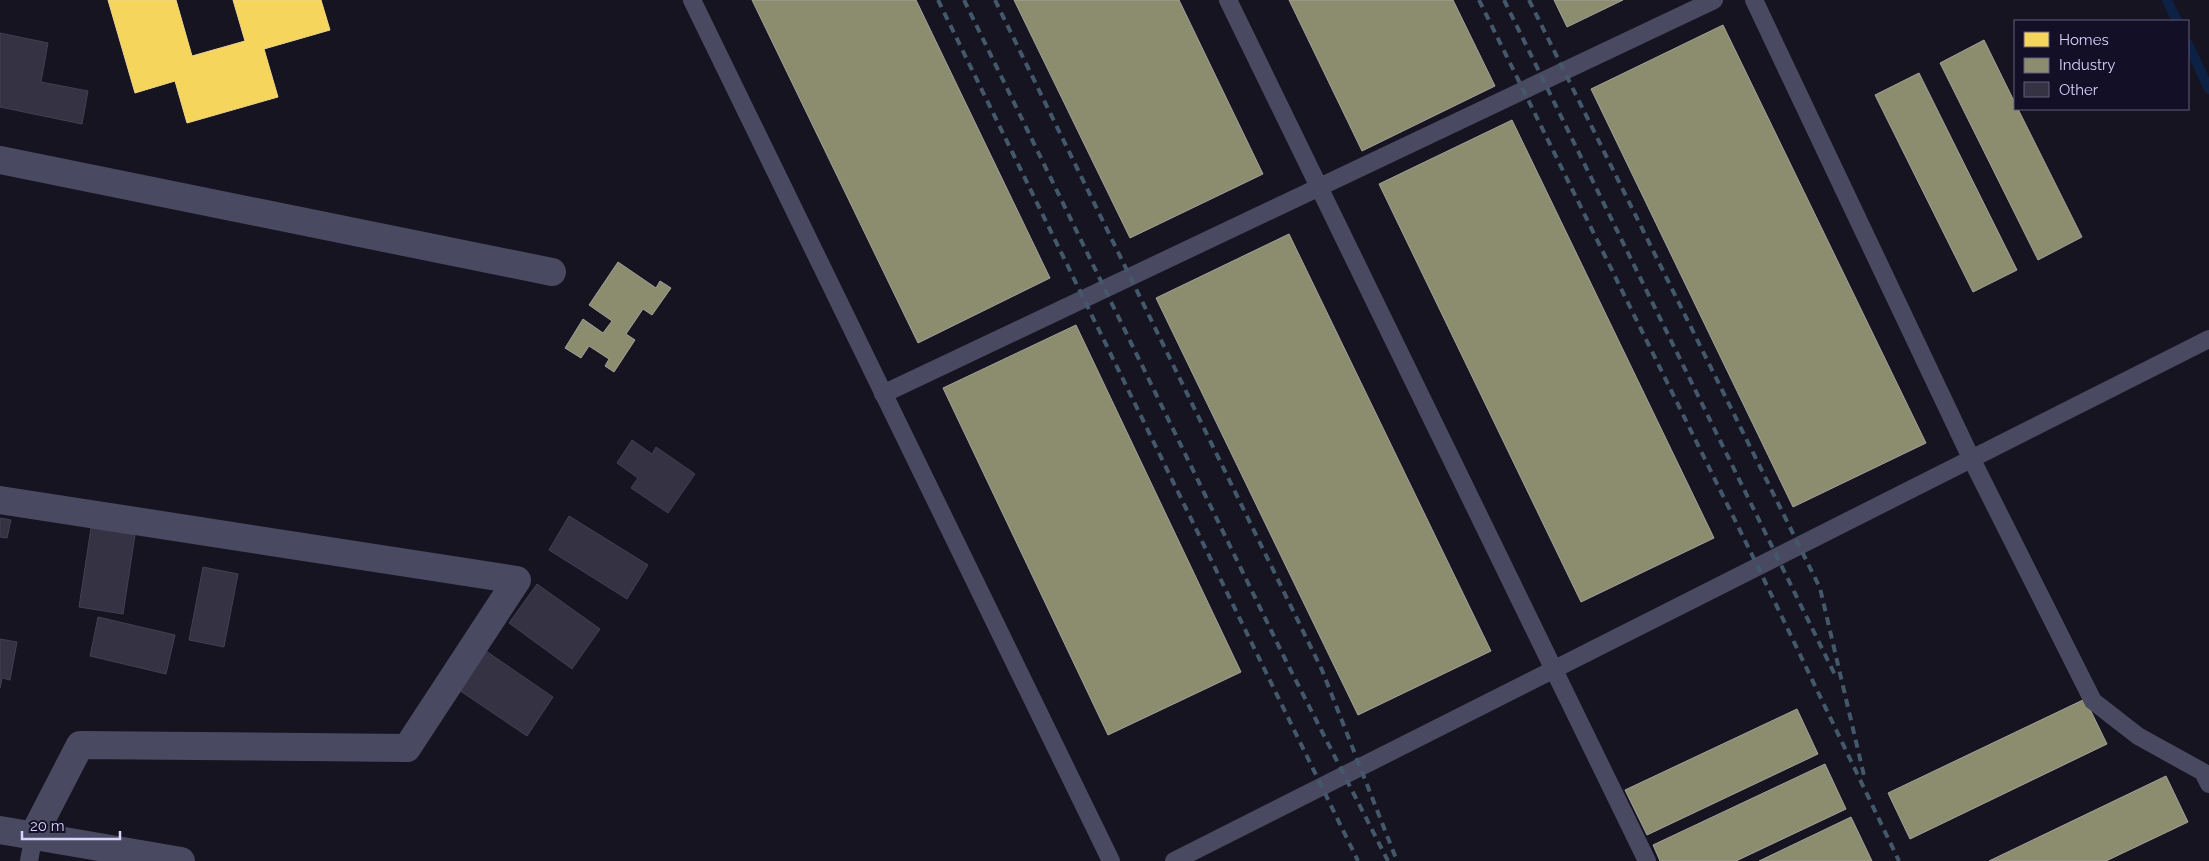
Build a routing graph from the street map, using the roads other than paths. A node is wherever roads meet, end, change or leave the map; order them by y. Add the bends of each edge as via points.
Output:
1 (692, 0) edge
2 (1228, 0) edge
3 (1714, 0) edge
4 (1754, 0) edge
5 (0, 160) edge
6 (1319, 187) junction
7 (552, 272) dead end
8 (2209, 339) edge
9 (883, 394) junction
10 (1971, 458) junction
11 (0, 500) edge
12 (1554, 669) junction
13 (2209, 784) edge
14 (0, 830) edge
15 (34, 834) junction
16 (30, 861) edge
17 (181, 861) edge
18 (1111, 861) edge
19 (1174, 861) edge
20 (1647, 861) edge

1 - 9 lane
2 - 6 lane
3 - 6 lane
4 - 10 lane
5 - 7 street
6 - 9 lane
6 - 12 lane
8 - 10 lane
9 - 18 lane
10 - 12 lane
10 - 13 lane via 2093,700 2138,736 2203,772
11 - 15 street via 517,580 407,748 80,745
12 - 19 lane
12 - 20 lane
14 - 15 street
15 - 16 lane
15 - 17 street

